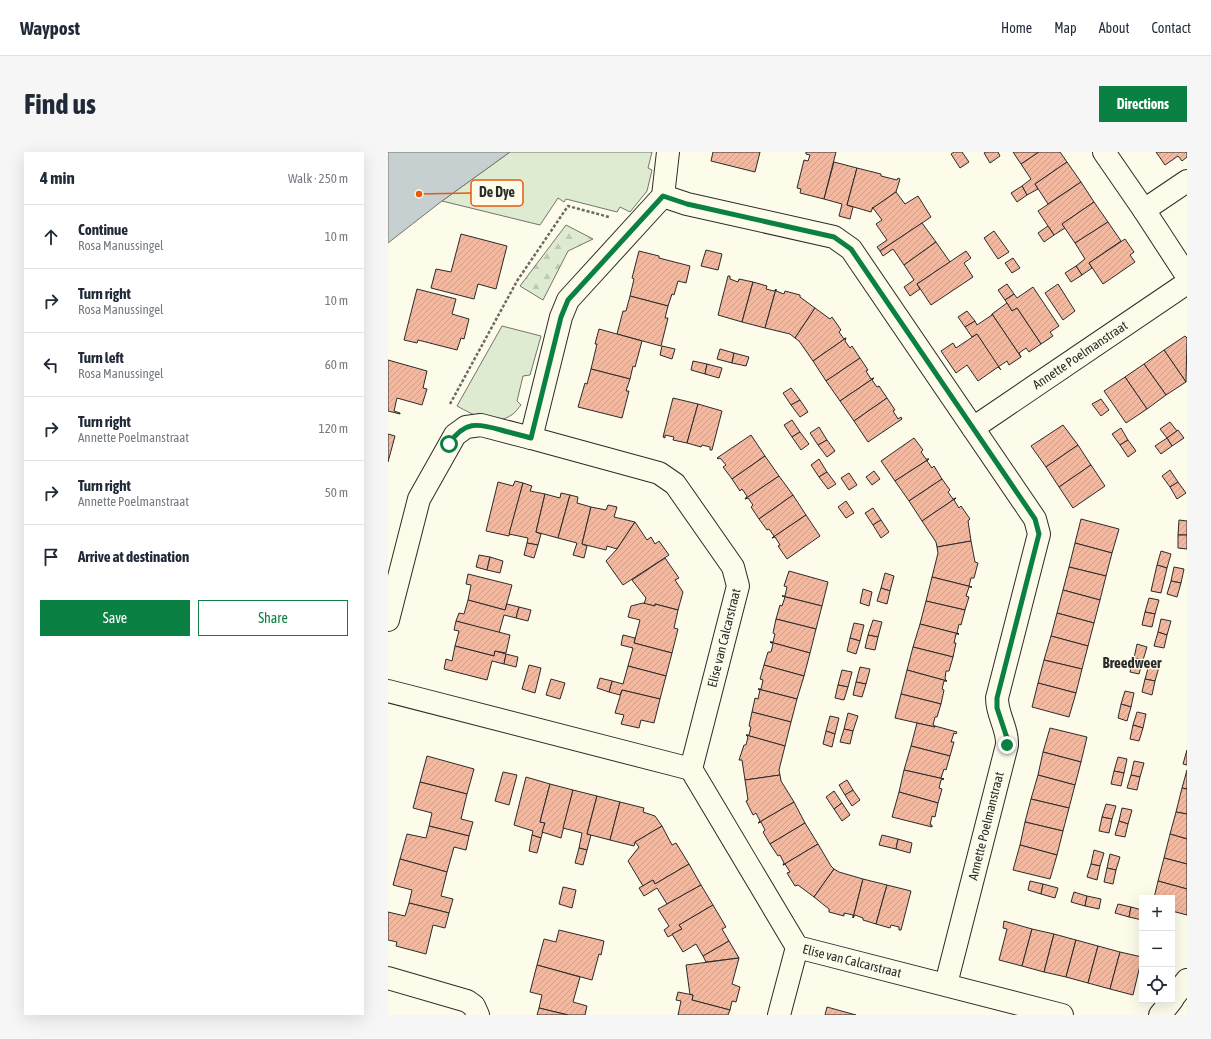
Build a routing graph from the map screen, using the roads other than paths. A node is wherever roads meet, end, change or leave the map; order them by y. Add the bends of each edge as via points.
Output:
1 (668, 152) edge
2 (1104, 152) edge
3 (1187, 181) edge
4 (663, 196) junction
5 (1144, 210) junction
6 (1187, 276) edge
7 (1187, 283) edge
8 (973, 428) junction
9 (531, 438) junction
10 (388, 620) edge
11 (388, 691) edge
12 (691, 769) junction
13 (797, 947) junction
14 (388, 978) edge
15 (1187, 980) edge
16 (946, 984) junction
17 (1175, 996) edge
18 (1170, 1003) edge
19 (478, 1015) edge
20 (779, 1015) edge
21 (1062, 1015) edge
22 (1160, 1015) edge

1 - 4 street
2 - 5 street
3 - 5 street
4 - 8 street, Annette Poelmanstraat via 687,204 834,237 851,249
4 - 9 street via 568,300 561,317
5 - 6 street
7 - 8 street, Annette Poelmanstraat
8 - 16 street, Annette Poelmanstraat via 1035,519 1039,534 997,698 997,708 1007,745
9 - 10 street, Elise van Calcarstraat via 481,424 466,427 455,435 419,499
9 - 12 street, Elise van Calcarstraat via 659,473 675,484 733,567 738,586
11 - 12 street
12 - 13 street, Elise van Calcarstraat
13 - 16 street, Elise van Calcarstraat
13 - 20 street
14 - 19 street via 467,1001 474,1006
15 - 17 street
16 - 21 street, Elise van Calcarstraat
18 - 22 street

